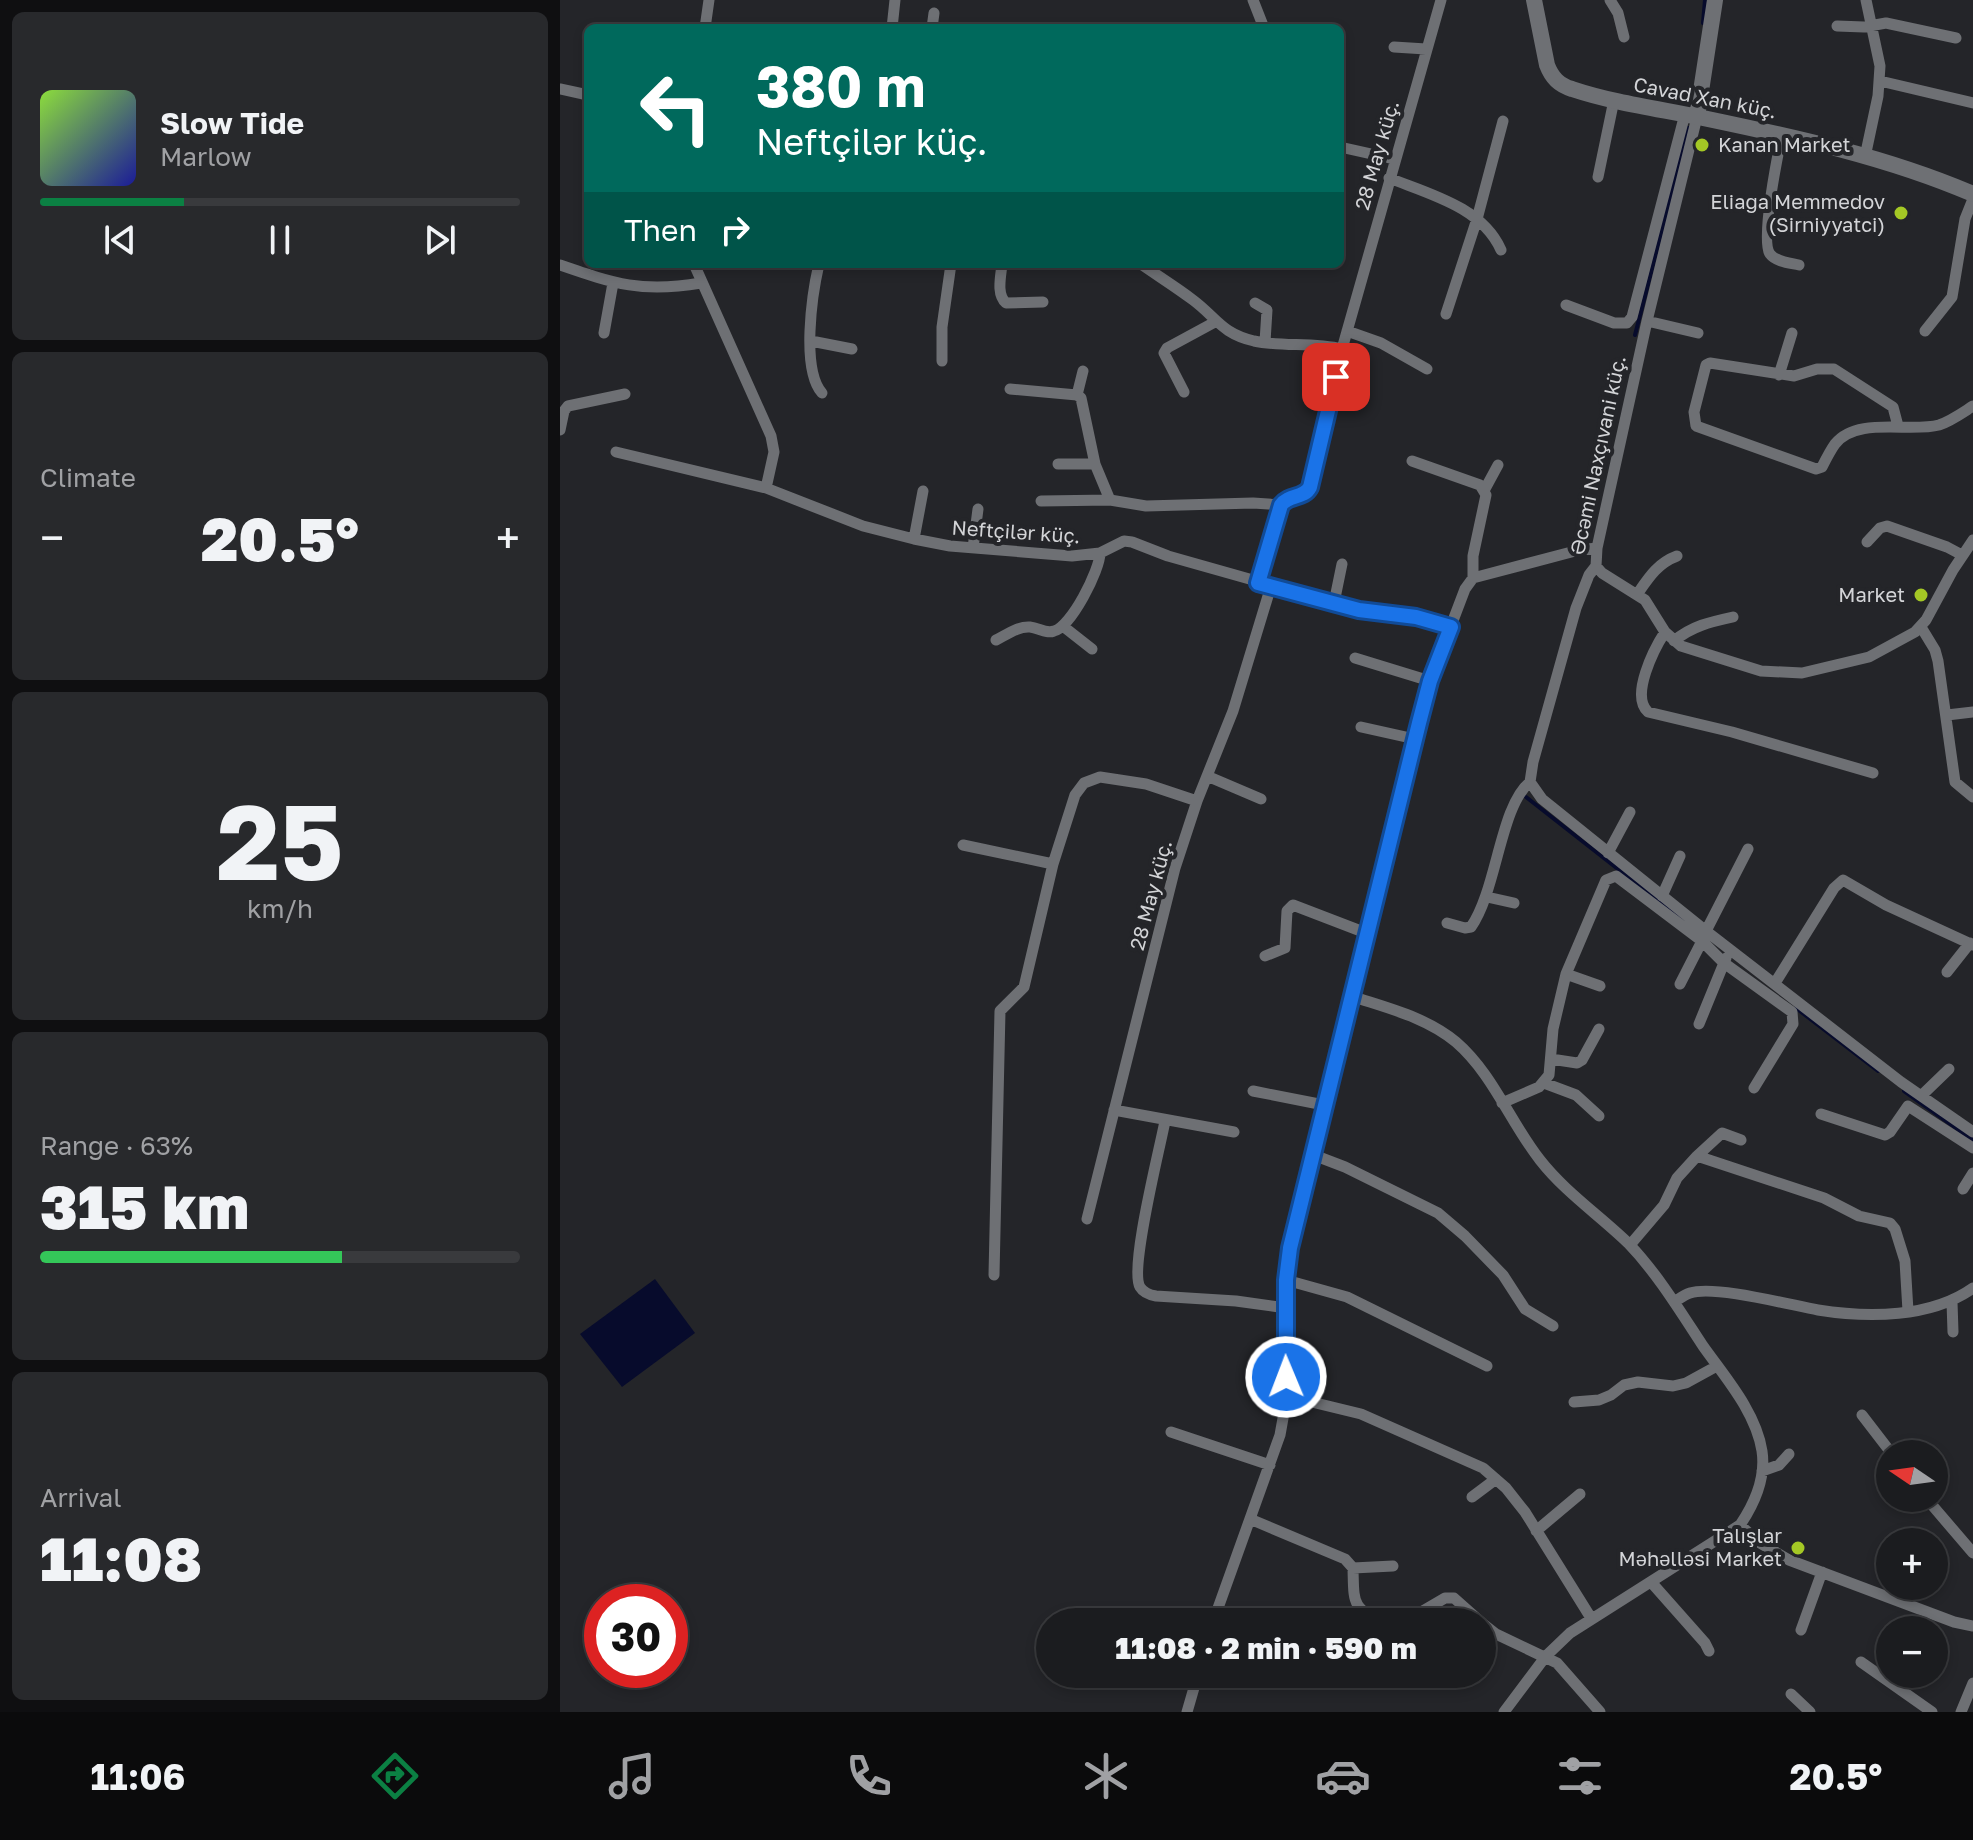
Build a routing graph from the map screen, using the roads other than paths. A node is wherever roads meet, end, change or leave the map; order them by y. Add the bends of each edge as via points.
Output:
1 (709, 0) edge
2 (895, 0) edge
3 (1253, 0) edge
4 (1441, 0) edge
5 (1534, 0) edge
6 (1610, 0) edge
7 (1715, 0) edge
8 (1866, 0) edge
9 (934, 13) dead end
10 (706, 24) edge
11 (892, 24) edge
12 (933, 24) edge
13 (1262, 24) edge
14 (1873, 25) junction
15 (1837, 26) dead end
16 (1624, 37) dead end
17 (1956, 38) dead end
18 (1394, 47) dead end
19 (1426, 49) junction
20 (1880, 81) junction
21 (560, 89) edge
22 (584, 94) edge
23 (1614, 100) junction
24 (1973, 103) edge
25 (1691, 116) junction
26 (1503, 121) dead end
27 (1782, 134) junction
28 (1344, 148) edge
29 (1865, 157) junction
30 (1394, 159) junction
31 (1598, 177) dead end
32 (1389, 178) junction
33 (1973, 196) edge
34 (1477, 219) junction
35 (1501, 250) dead end
36 (560, 265) edge
37 (1799, 265) dead end
38 (695, 268) edge
39 (818, 268) edge
40 (950, 268) edge
41 (1002, 268) edge
42 (1147, 268) edge
43 (613, 283) junction
44 (701, 283) junction
45 (1043, 302) dead end
46 (1255, 303) dead end
47 (1566, 305) dead end
48 (1446, 314) dead end
49 (1647, 321) junction
50 (1215, 322) junction
51 (1347, 331) junction
52 (1925, 331) dead end
53 (604, 333) dead end
54 (1698, 333) dead end
55 (1792, 333) dead end
56 (811, 341) junction
57 (1265, 342) junction
58 (852, 349) dead end
59 (1342, 349) junction
60 (942, 361) dead end
61 (1427, 369) dead end
62 (1083, 371) dead end
63 (1779, 375) junction
64 (1010, 389) dead end
65 (1184, 392) dead end
66 (822, 393) dead end
67 (625, 394) dead end
68 (1077, 395) junction
69 (1973, 406) edge
70 (1898, 426) junction
71 (560, 430) edge
72 (616, 452) dead end
73 (1412, 461) dead end
74 (1058, 464) dead end
75 (1095, 464) junction
76 (1498, 465) dead end
77 (766, 488) junction
78 (1485, 489) junction
79 (923, 491) dead end
80 (1110, 500) junction
81 (1041, 501) dead end
82 (1281, 505) junction
83 (978, 509) dead end
84 (914, 539) junction
85 (1973, 540) edge
86 (1867, 542) dead end
87 (973, 548) junction
88 (1597, 548) junction
89 (1100, 553) junction
90 (1962, 555) junction
91 (1677, 556) dead end
92 (1342, 564) dead end
93 (1596, 566) junction
94 (1473, 578) junction
95 (1258, 583) junction
96 (1271, 586) junction
97 (1638, 593) junction
98 (1334, 603) junction
99 (1733, 617) dead end
100 (1064, 627) junction
101 (1451, 627) junction
102 (1921, 627) junction
103 (1669, 636) junction
104 (996, 640) dead end
105 (1092, 649) dead end
106 (1355, 658) dead end
107 (1430, 681) junction
108 (1973, 712) edge
109 (1947, 715) junction
110 (1361, 727) dead end
111 (1415, 739) junction
112 (1873, 773) dead end
113 (1207, 776) junction
114 (1530, 782) junction
115 (1973, 797) edge
116 (1261, 799) dead end
117 (1197, 801) junction
118 (1630, 812) dead end
119 (963, 845) dead end
120 (1748, 849) dead end
121 (1608, 853) junction
122 (1680, 856) dead end
123 (1053, 864) junction
124 (1662, 896) junction
125 (1487, 897) junction
126 (1514, 903) dead end
127 (1447, 923) dead end
128 (1366, 933) junction
129 (1704, 936) junction
130 (1971, 944) edge
131 (1731, 949) junction
132 (1265, 956) dead end
133 (1724, 963) junction
134 (1947, 972) dead end
135 (1566, 974) junction
136 (1775, 983) junction
137 (1680, 984) dead end
138 (1600, 986) dead end
139 (1351, 996) junction
140 (1699, 1024) dead end
141 (1599, 1029) dead end
142 (1551, 1059) junction
143 (1949, 1069) dead end
144 (1544, 1083) junction
145 (1754, 1088) dead end
146 (1253, 1091) dead end
147 (1921, 1096) junction
148 (1502, 1103) junction
149 (1324, 1105) junction
150 (1114, 1110) junction
151 (1821, 1114) dead end
152 (1599, 1116) dead end
153 (1165, 1121) junction
154 (1234, 1132) dead end
155 (1973, 1132) edge
156 (1741, 1140) dead end
157 (1973, 1148) edge
158 (1311, 1154) junction
159 (1697, 1156) junction
160 (1973, 1173) edge
161 (1963, 1189) dead end
162 (1087, 1219) dead end
163 (1630, 1245) junction
164 (994, 1275) dead end
165 (1286, 1280) junction
166 (1973, 1288) edge
167 (1674, 1302) junction
168 (1952, 1302) junction
169 (1286, 1308) junction
170 (1908, 1311) junction
171 (1553, 1326) dead end
172 (1953, 1332) dead end
173 (1487, 1366) dead end
174 (1717, 1366) junction
175 (1287, 1396) junction
176 (1574, 1402) dead end
177 (1862, 1415) dead end
178 (1171, 1432) dead end
179 (1881, 1440) edge
180 (1789, 1454) dead end
181 (1270, 1465) junction
182 (1762, 1471) junction
183 (1496, 1479) junction
184 (1580, 1494) dead end
185 (1472, 1497) dead end
186 (1938, 1512) edge
187 (1250, 1519) junction
188 (1740, 1525) junction
189 (1536, 1531) junction
190 (1973, 1553) edge
191 (1393, 1566) dead end
192 (1353, 1568) junction
193 (1822, 1572) junction
194 (1651, 1582) junction
195 (1218, 1608) edge
196 (1358, 1608) edge
197 (1428, 1608) edge
198 (1465, 1608) edge
199 (1591, 1618) junction
200 (1973, 1626) edge
201 (1801, 1630) dead end
202 (1496, 1634) edge
203 (1709, 1651) dead end
204 (1546, 1656) junction
205 (1861, 1662) dead end
206 (1973, 1683) edge
207 (1194, 1688) edge
208 (1791, 1694) dead end
209 (1187, 1712) edge
210 (1504, 1712) edge
211 (1600, 1712) edge
212 (1810, 1712) edge
213 (1932, 1712) edge
214 (1961, 1712) edge

1 - 10 street
2 - 11 street
3 - 13 street
4 - 19 street, 28 May küç.
5 - 23 street, Cavad Xan küç. via 1555,80
6 - 16 street
7 - 25 street, Əcəmi Naxçıvani küç.
8 - 14 street
9 - 12 street
14 - 15 street
14 - 17 street via 1895,24
14 - 20 street
18 - 19 street
19 - 30 street, 28 May küç.
20 - 24 street
20 - 29 street
21 - 22 street
23 - 25 street, Cavad Xan küç.
23 - 31 street
25 - 27 street, Cavad Xan küç.
25 - 47 street via 1632,317 1627,323 1614,323
25 - 49 street, Əcəmi Naxçıvani küç.
26 - 34 street
27 - 29 street, Cavad Xan küç.
27 - 37 street via 1767,245 1778,260
28 - 30 street
29 - 33 street, Cavad Xan küç.
30 - 32 street, 28 May küç.
32 - 34 street via 1451,202
32 - 51 street, 28 May küç.
33 - 52 street via 1952,297
34 - 35 street
34 - 48 street
36 - 43 street
38 - 44 street
39 - 56 street
40 - 60 street
41 - 45 street via 1002,300
42 - 50 street via 1195,301
43 - 44 street via 662,288
43 - 53 street
44 - 77 street via 771,436 774,452
46 - 57 street via 1267,310
49 - 54 street
49 - 88 street, Əcəmi Naxçıvani küç.
50 - 57 street via 1236,335
50 - 65 street via 1164,353
51 - 59 street, 28 May küç.
51 - 61 street
55 - 63 street
56 - 58 street
56 - 66 street via 814,381
57 - 59 street
59 - 82 street, 28 May küç. via 1310,487
62 - 68 street
63 - 70 street via 1834,369 1893,407
63 - 70 street via 1706,365 1696,426 1816,469 1844,435
64 - 68 street
67 - 71 street via 568,406
68 - 75 street
69 - 70 street via 1940,424
72 - 77 street, Neftçilər küç.
73 - 78 street
74 - 75 street
75 - 80 street
76 - 78 street
77 - 84 street, Neftçilər küç. via 863,526
78 - 94 street
79 - 84 street
80 - 81 street
80 - 82 street via 1146,506
82 - 95 street
83 - 87 street
84 - 87 street, Neftçilər küç.
85 - 90 street
86 - 90 street via 1887,526
87 - 89 street, Neftçilər küç. via 1072,556
88 - 93 street, Əcəmi Naxçıvani küç.
88 - 94 street
89 - 95 street, Neftçilər küç. via 1132,542
89 - 100 street via 1098,571
90 - 102 street
91 - 97 street via 1664,560
92 - 98 street
93 - 97 street
93 - 114 street, Əcəmi Naxçıvani küç. via 1576,608
94 - 101 street
95 - 96 street, Neftçilər küç.
96 - 98 street, Neftçilər küç.
96 - 113 street, 28 May küç.
97 - 103 street
98 - 101 street, Neftçilər küç.
99 - 103 street
100 - 104 street via 1049,633 1020,628
100 - 105 street
101 - 107 street
102 - 103 street via 1869,657 1802,673 1750,668 1687,649
102 - 109 street via 1935,650
103 - 112 street via 1648,663 1640,698 1648,712
106 - 107 street
107 - 111 street
108 - 109 street
109 - 115 street via 1955,782
110 - 111 street
111 - 128 street
113 - 116 street
113 - 117 street, 28 May küç.
114 - 121 street via 1542,799
114 - 125 street, Əcəmi Naxçıvani küç. via 1517,798
117 - 123 street via 1146,784 1100,777 1084,783 1075,795
117 - 150 street, 28 May küç.
118 - 121 street
119 - 123 street
120 - 129 street
121 - 124 street
122 - 124 street
123 - 164 street via 1024,987 1000,1011
124 - 129 street
125 - 126 street
125 - 127 street, Əcəmi Naxçıvani küç. via 1471,927
128 - 132 street via 1293,905 1287,911 1285,948
128 - 139 street
129 - 131 street
129 - 133 street
129 - 135 street via 1621,878 1610,877
129 - 137 street
130 - 134 street
130 - 136 street via 1843,880
131 - 133 street
131 - 136 street
133 - 140 street
133 - 145 street via 1784,1004 1794,1018
135 - 138 street
135 - 142 street
136 - 147 street
139 - 148 street via 1407,1014 1454,1041 1477,1062
139 - 149 street
141 - 142 street via 1582,1060
142 - 144 street
143 - 147 street
144 - 148 street
144 - 152 street via 1576,1095
146 - 149 street
147 - 155 street
148 - 163 street via 1559,1182
149 - 158 street
150 - 153 street
150 - 162 street, 28 May küç.
151 - 157 street via 1885,1135 1908,1106
153 - 154 street
153 - 169 street via 1145,1214 1139,1286 1156,1296
156 - 159 street via 1722,1133
158 - 165 street
158 - 171 street via 1438,1213 1503,1275 1525,1309
159 - 163 street
159 - 170 street via 1890,1223 1905,1261
160 - 161 street
163 - 167 street
165 - 169 street
165 - 173 street via 1347,1297
166 - 168 street
167 - 170 street via 1700,1291 1848,1313
167 - 174 street
168 - 170 street
168 - 172 street
169 - 175 street
174 - 176 street via 1686,1383 1638,1382 1599,1400
174 - 182 street via 1755,1428
175 - 181 street
175 - 183 street via 1361,1414 1453,1453
177 - 179 street
178 - 181 street
180 - 182 street
181 - 187 street
182 - 188 street via 1753,1507
183 - 185 street
183 - 189 street
184 - 189 street
186 - 190 street
187 - 192 street via 1329,1551
187 - 195 street
188 - 193 street via 1773,1552
188 - 194 street
189 - 199 street
191 - 192 street
192 - 196 street
193 - 200 street
193 - 201 street
194 - 199 street
194 - 203 street
197 - 198 street via 1454,1598
199 - 204 street
202 - 204 street
204 - 210 street
204 - 211 street
205 - 213 street
206 - 214 street
207 - 209 street
208 - 212 street

